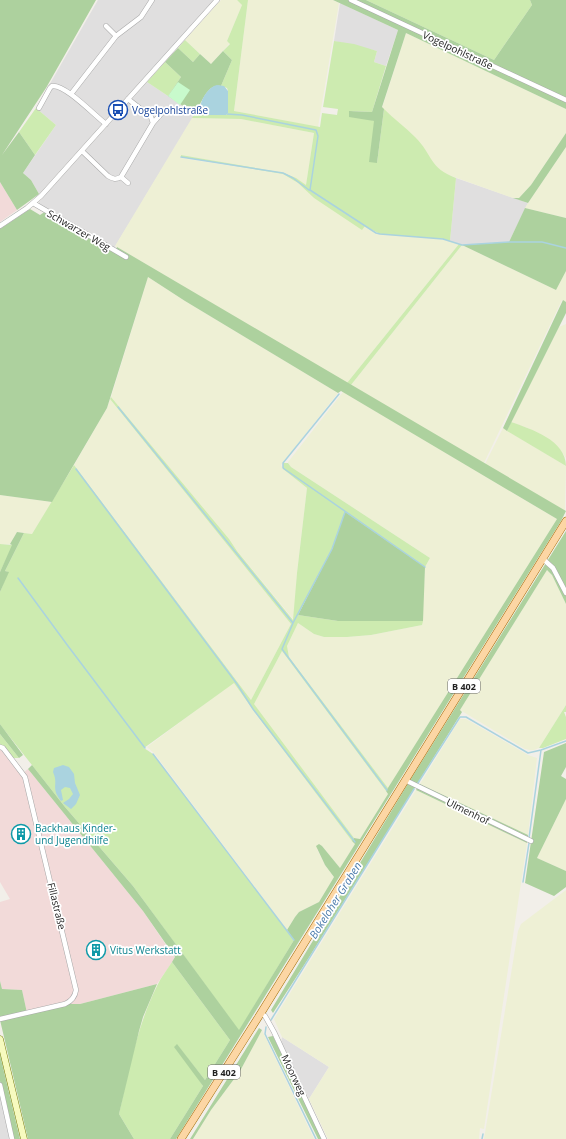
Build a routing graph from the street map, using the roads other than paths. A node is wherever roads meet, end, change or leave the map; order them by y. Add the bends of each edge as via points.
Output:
1 (351, 0) edge
2 (150, 1) edge
3 (215, 1) edge
4 (106, 26) dead end
5 (116, 36) junction
6 (71, 94) junction
7 (128, 99) junction
8 (566, 100) edge
9 (39, 108) dead end
10 (161, 114) dead end
11 (153, 123) junction
12 (106, 124) junction
13 (82, 151) junction
14 (121, 177) junction
15 (128, 183) dead end
16 (33, 203) junction
17 (0, 226) edge
18 (126, 257) dead end
19 (566, 521) edge
20 (543, 559) junction
21 (566, 593) edge
22 (0, 747) edge
23 (405, 780) junction
24 (531, 841) dead end
25 (261, 1013) junction
26 (0, 1019) edge
27 (0, 1039) edge
28 (0, 1085) edge
29 (12, 1139) edge
30 (24, 1139) edge
31 (181, 1139) edge
32 (324, 1139) edge

1 - 8 street, Vogelpohlstraße
2 - 5 street via 141,17
3 - 7 street
4 - 5 street
5 - 6 street
6 - 9 street via 52,86
6 - 12 street
7 - 11 street via 151,117
7 - 12 street
10 - 11 street
11 - 14 street
12 - 13 street
13 - 14 street via 108,176 118,179
13 - 16 street
14 - 15 street
16 - 17 street
16 - 18 street, Schwarzer Weg
19 - 20 main road, B 402
20 - 21 street via 553,568
20 - 23 main road, B 402
22 - 26 street, Fillastraße via 25,777 76,990 74,998 65,1004
23 - 24 street, Ulmenhof
23 - 25 main road, B 402
25 - 31 main road, B 402
25 - 32 street, Moorweg via 274,1032
27 - 30 street
28 - 29 street

